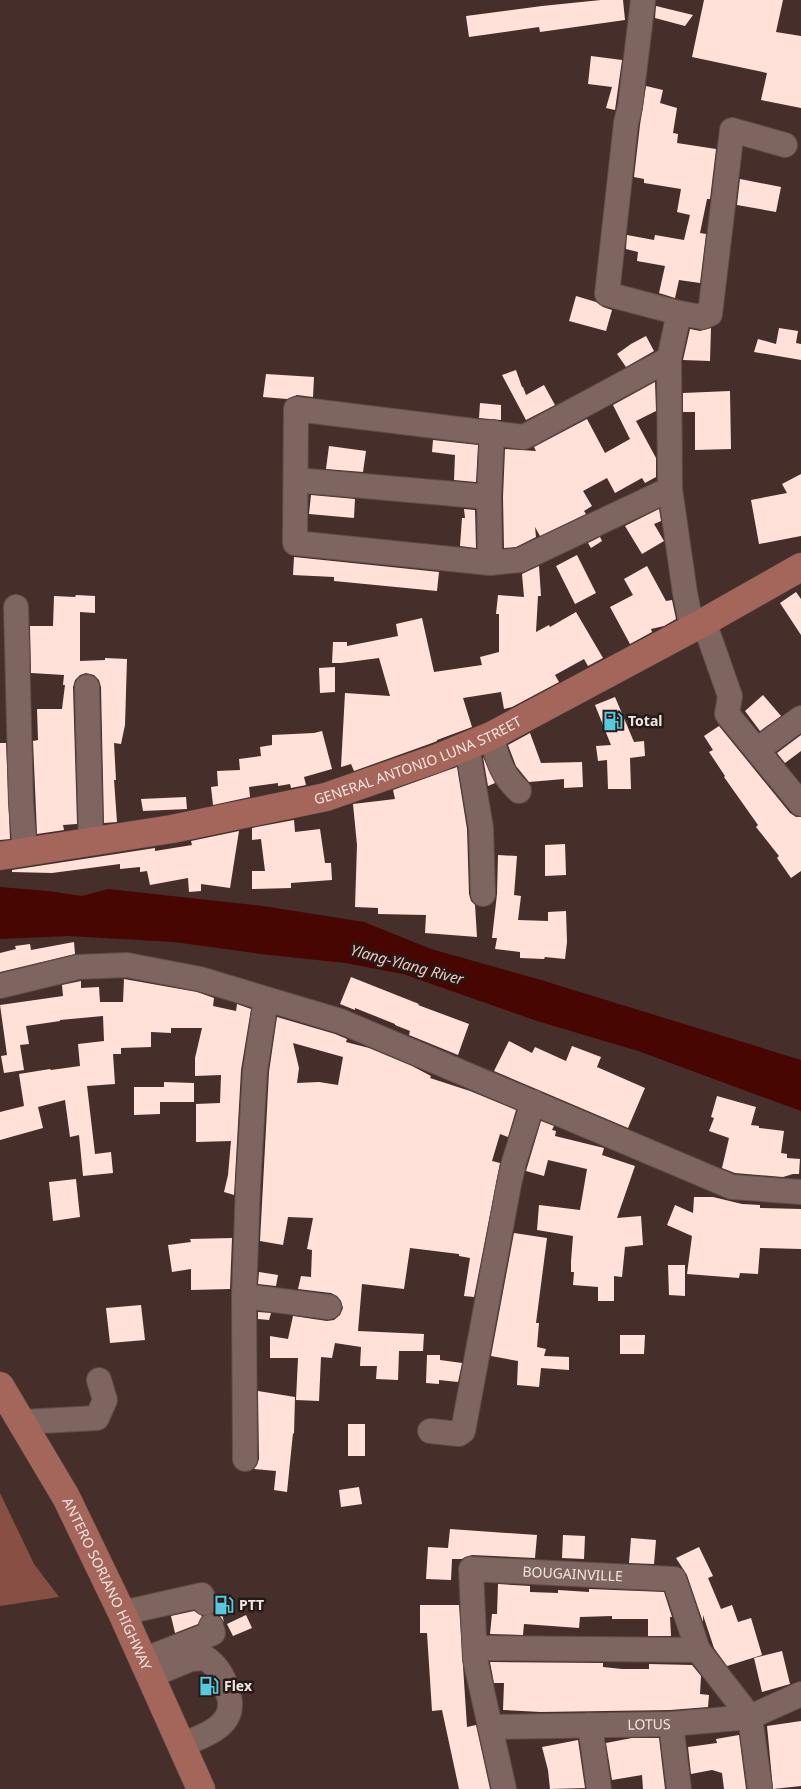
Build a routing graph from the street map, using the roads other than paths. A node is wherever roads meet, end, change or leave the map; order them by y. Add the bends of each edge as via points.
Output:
1 (643, 0) edge
2 (785, 145) dead end
3 (679, 313) junction
4 (668, 359) junction
5 (492, 432) junction
6 (296, 480) junction
7 (670, 489) junction
8 (489, 497) junction
9 (490, 562) junction
10 (801, 567) edge
11 (16, 607) dead end
12 (698, 625) junction
13 (87, 687) dead end
14 (801, 718) edge
15 (479, 741) junction
16 (757, 750) junction
17 (520, 791) dead end
18 (801, 804) edge
19 (91, 842) junction
20 (13, 854) edge
21 (483, 894) dead end
22 (0, 986) edge
23 (266, 999) junction
24 (533, 1102) junction
25 (801, 1192) edge
26 (244, 1296) junction
27 (329, 1307) dead end
28 (99, 1380) dead end
29 (0, 1386) edge
30 (22, 1422) junction
31 (430, 1431) dead end
32 (244, 1459) dead end
33 (205, 1603) dead end
34 (122, 1613) junction
35 (211, 1626) dead end
36 (475, 1648) junction
37 (698, 1650) junction
38 (147, 1668) junction
39 (801, 1694) edge
40 (750, 1717) junction
41 (671, 1724) junction
42 (590, 1725) junction
43 (490, 1726) junction
44 (182, 1745) junction
45 (201, 1789) edge
46 (504, 1789) edge
47 (599, 1789) edge
48 (679, 1789) edge
49 (760, 1789) edge

1 - 3 street via 607,294
2 - 3 street via 732,130 711,310 702,317
3 - 4 street
4 - 5 street via 524,437
4 - 7 street
5 - 6 street via 296,409
5 - 8 street
6 - 8 street
6 - 9 street via 295,543
7 - 9 street via 520,560
7 - 12 street via 684,593
8 - 9 street
10 - 12 main road, GENERAL ANTONIO LUNA STREET
11 - 20 street via 21,803
12 - 15 main road, GENERAL ANTONIO LUNA STREET
12 - 16 street via 729,693 726,714
13 - 19 street
14 - 16 street
15 - 17 street via 508,781
15 - 19 main road, GENERAL ANTONIO LUNA STREET via 326,797
15 - 21 street
16 - 18 street
19 - 20 main road, GENERAL ANTONIO LUNA STREET
22 - 23 street via 78,967 127,965 200,980
23 - 24 street via 340,1021
23 - 26 street via 255,1071
24 - 25 street via 732,1187
24 - 31 street via 509,1184 463,1431 459,1434
26 - 27 street
26 - 32 street
28 - 30 street via 104,1400 97,1418
29 - 30 main road, ANTERO SORIANO HIGHWAY
30 - 34 main road, ANTERO SORIANO HIGHWAY via 66,1497
33 - 34 street via 202,1596
34 - 38 main road, ANTERO SORIANO HIGHWAY
35 - 38 street via 213,1633
36 - 37 street
36 - 37 street, BOUGAINVILLE via 471,1569 674,1579
36 - 43 street, BOUGAINVILLE
37 - 40 street, BOUGAINVILLE
38 - 44 main road, ANTERO SORIANO HIGHWAY
38 - 44 street via 206,1658 216,1666 227,1687 230,1705 227,1719 216,1729
39 - 40 street, LOTUS
40 - 41 street, LOTUS
40 - 49 street
41 - 42 street, LOTUS
41 - 48 street
42 - 43 street, LOTUS
42 - 47 street
43 - 46 street, BOUGAINVILLE
44 - 45 main road, ANTERO SORIANO HIGHWAY

